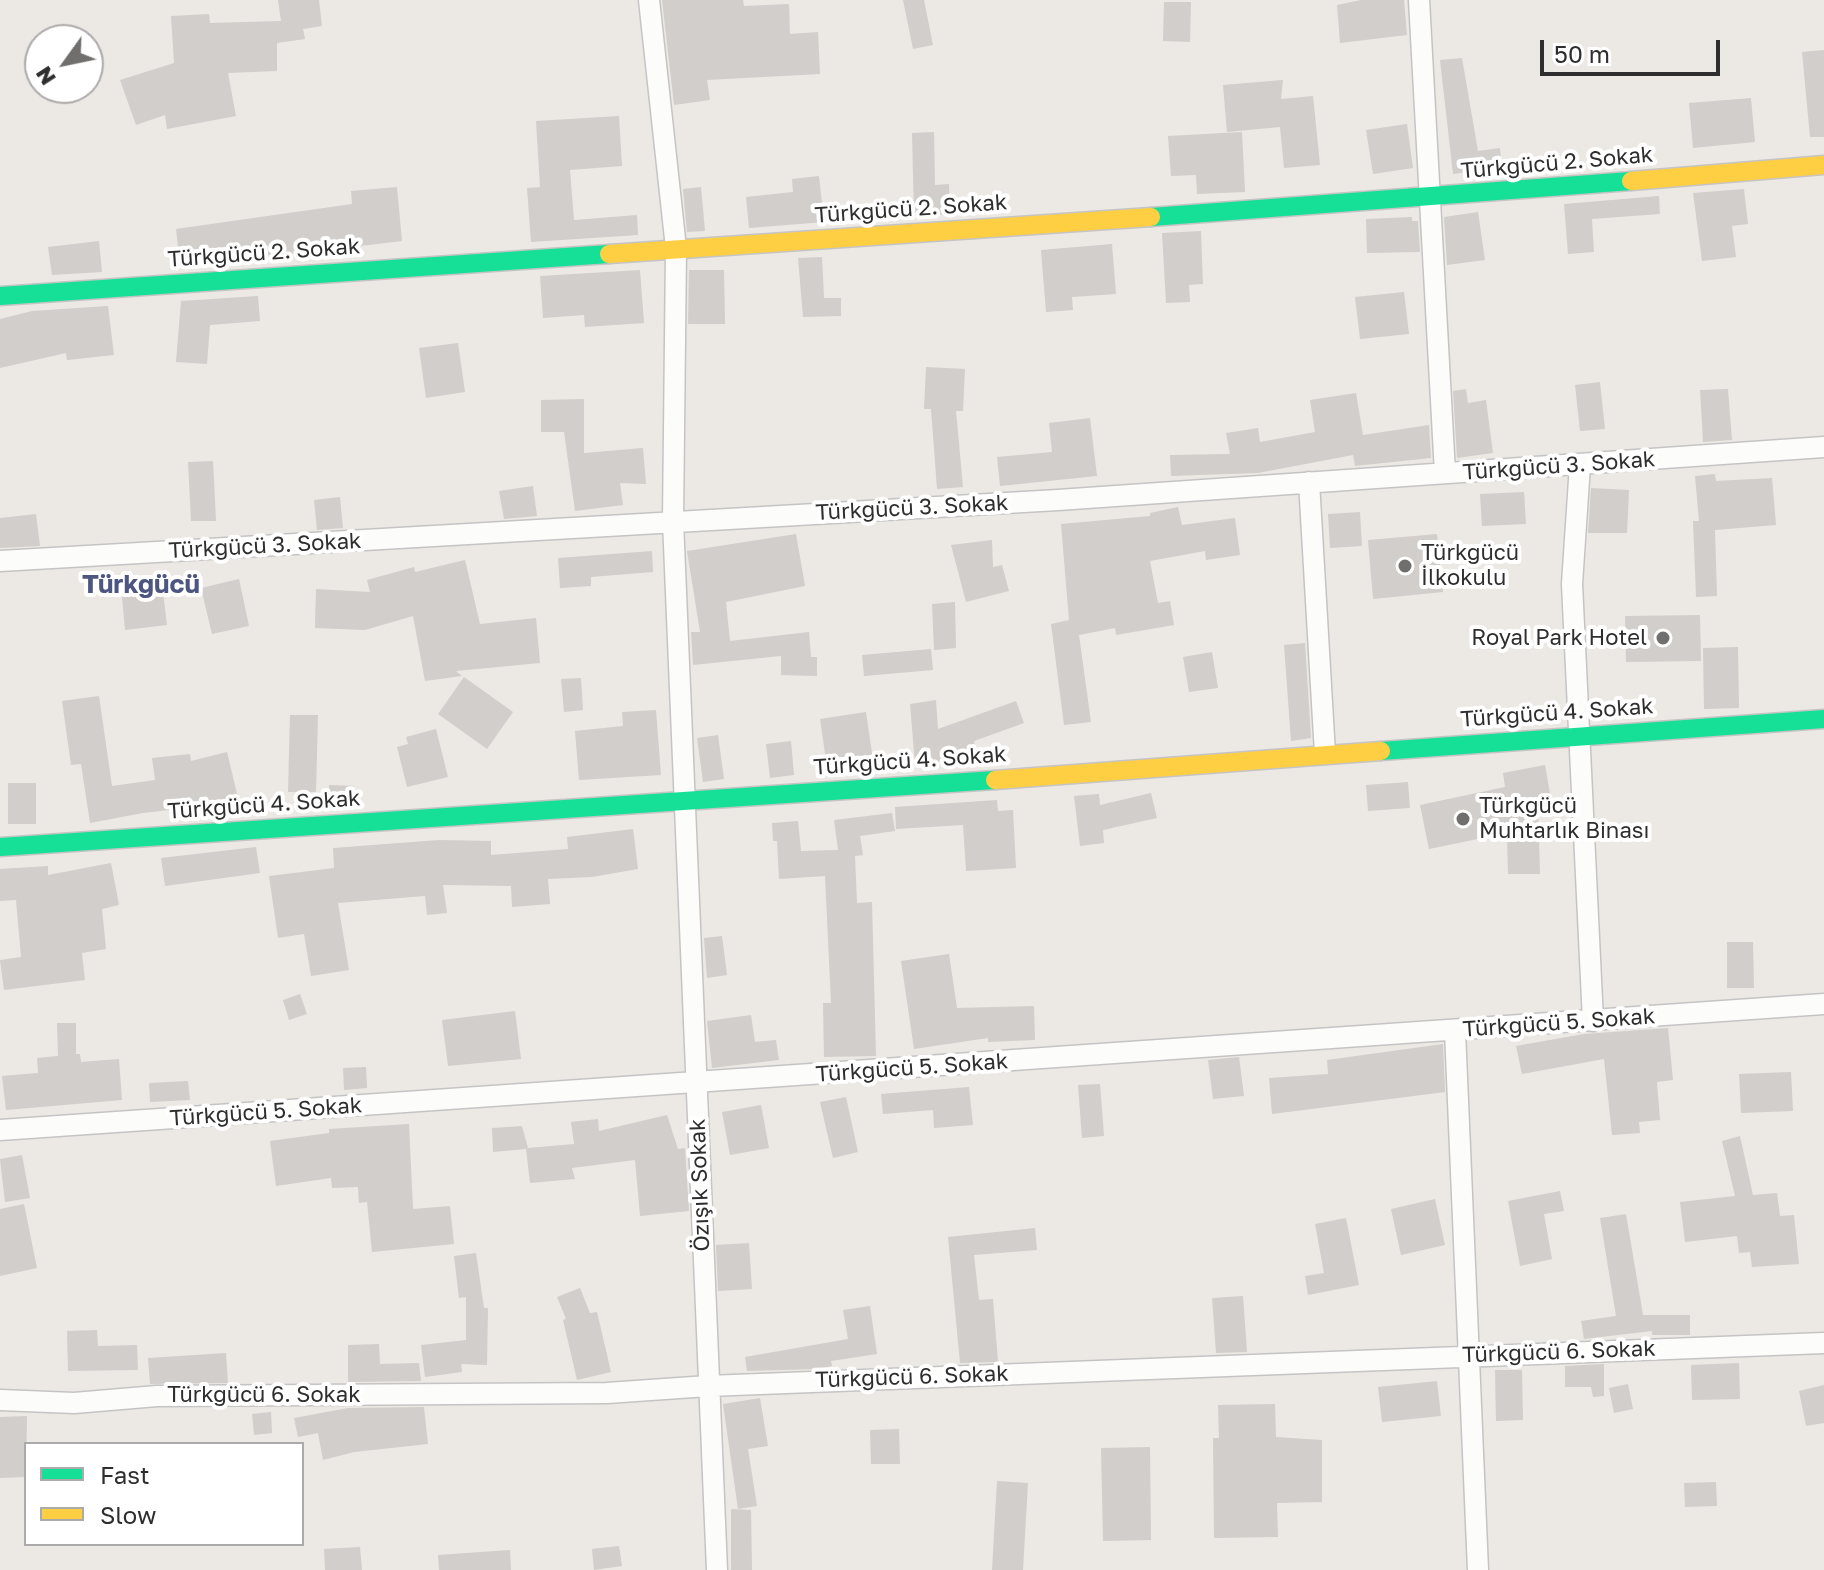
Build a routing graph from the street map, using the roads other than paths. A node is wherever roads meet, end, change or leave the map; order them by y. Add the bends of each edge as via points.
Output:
1 (649, 0) edge
2 (1419, 0) edge
3 (1824, 165) edge
4 (1428, 198) junction
5 (676, 248) junction
6 (0, 296) edge
7 (1824, 447) edge
8 (1580, 465) junction
9 (1445, 473) junction
10 (1309, 482) junction
11 (673, 521) junction
12 (0, 561) edge
13 (1824, 719) edge
14 (1579, 735) junction
15 (1325, 754) junction
16 (685, 801) junction
17 (0, 847) edge
18 (1824, 1004) edge
19 (1593, 1021) junction
20 (1455, 1031) junction
21 (696, 1083) junction
22 (0, 1130) edge
23 (1824, 1343) edge
24 (1469, 1355) junction
25 (708, 1386) junction
26 (0, 1400) edge
27 (717, 1570) edge
28 (1478, 1570) edge

1 - 5 street, Özışık Sokak
2 - 4 street
3 - 4 main road, Türkgücü 2. Sokak
4 - 5 main road, Türkgücü 2. Sokak
4 - 9 street
5 - 6 main road, Türkgücü 2. Sokak
5 - 11 street, Özışık Sokak
7 - 8 street, Türkgücü 3. Sokak
8 - 9 street, Türkgücü 3. Sokak
8 - 14 street via 1572,584
9 - 10 street, Türkgücü 3. Sokak
10 - 11 street, Türkgücü 3. Sokak
10 - 15 street
11 - 12 street, Türkgücü 3. Sokak
11 - 16 street, Özışık Sokak
13 - 14 main road, Türkgücü 4. Sokak
14 - 15 main road, Türkgücü 4. Sokak
14 - 19 street
15 - 16 main road, Türkgücü 4. Sokak
16 - 17 main road, Türkgücü 4. Sokak
16 - 21 street, Özışık Sokak
18 - 19 street, Türkgücü 5. Sokak
19 - 20 street, Türkgücü 5. Sokak
20 - 21 street, Türkgücü 5. Sokak
20 - 24 street
21 - 22 street, Türkgücü 5. Sokak
21 - 25 street, Özışık Sokak
23 - 24 street, Türkgücü 6. Sokak
24 - 25 street, Türkgücü 6. Sokak
24 - 28 street
25 - 26 street, Türkgücü 6. Sokak via 607,1393
25 - 27 street, Özışık Sokak

